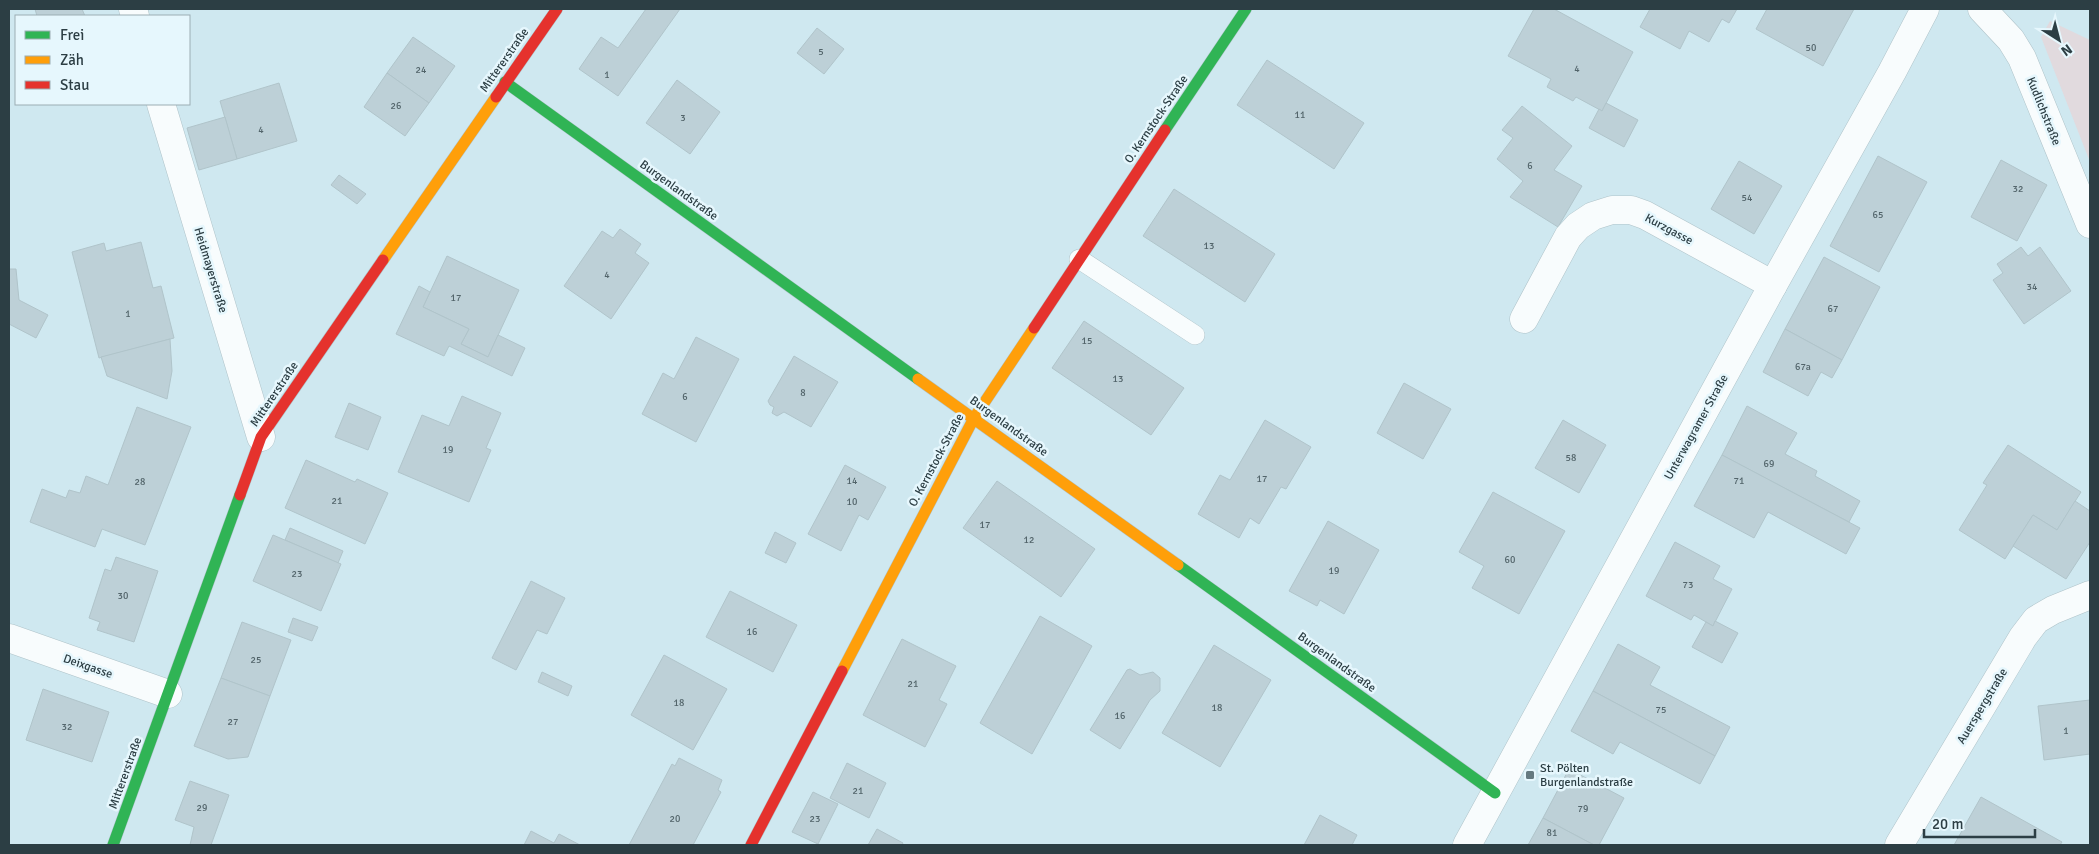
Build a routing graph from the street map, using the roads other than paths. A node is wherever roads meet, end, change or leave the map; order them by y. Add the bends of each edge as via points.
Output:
1 (557, 9) edge
2 (1246, 9) edge
3 (1925, 9) edge
4 (1982, 9) edge
5 (505, 82) junction
6 (161, 105) edge
7 (2090, 224) edge
8 (1079, 259) junction
9 (1773, 286) junction
10 (1524, 319) dead end
11 (1195, 335) dead end
12 (974, 418) junction
13 (261, 437) junction
14 (2090, 595) edge
15 (9, 638) edge
16 (168, 694) junction
17 (1495, 793) junction
18 (114, 845) edge
19 (751, 845) edge
20 (1467, 845) edge
21 (1899, 845) edge

1 - 5 street, Mittererstraße
2 - 8 street, O. Kernstock-Straße
3 - 9 street, Unterwagramer Straße
4 - 7 street, Kudlichstraße via 2022,58
5 - 12 street, Burgenlandstraße
5 - 13 street, Mittererstraße
6 - 13 street, Heidmayerstraße
8 - 11 lane
8 - 12 street, O. Kernstock-Straße
9 - 10 street, Kurzgasse via 1645,215 1631,210 1612,210 1593,216 1573,231
9 - 17 street, Unterwagramer Straße
12 - 17 street, Burgenlandstraße
12 - 19 street, O. Kernstock-Straße
13 - 16 street, Mittererstraße
14 - 21 street, Auerspergstraße via 2036,620 2022,637
15 - 16 street, Deixgasse
16 - 18 street, Mittererstraße
17 - 20 street, Unterwagramer Straße

